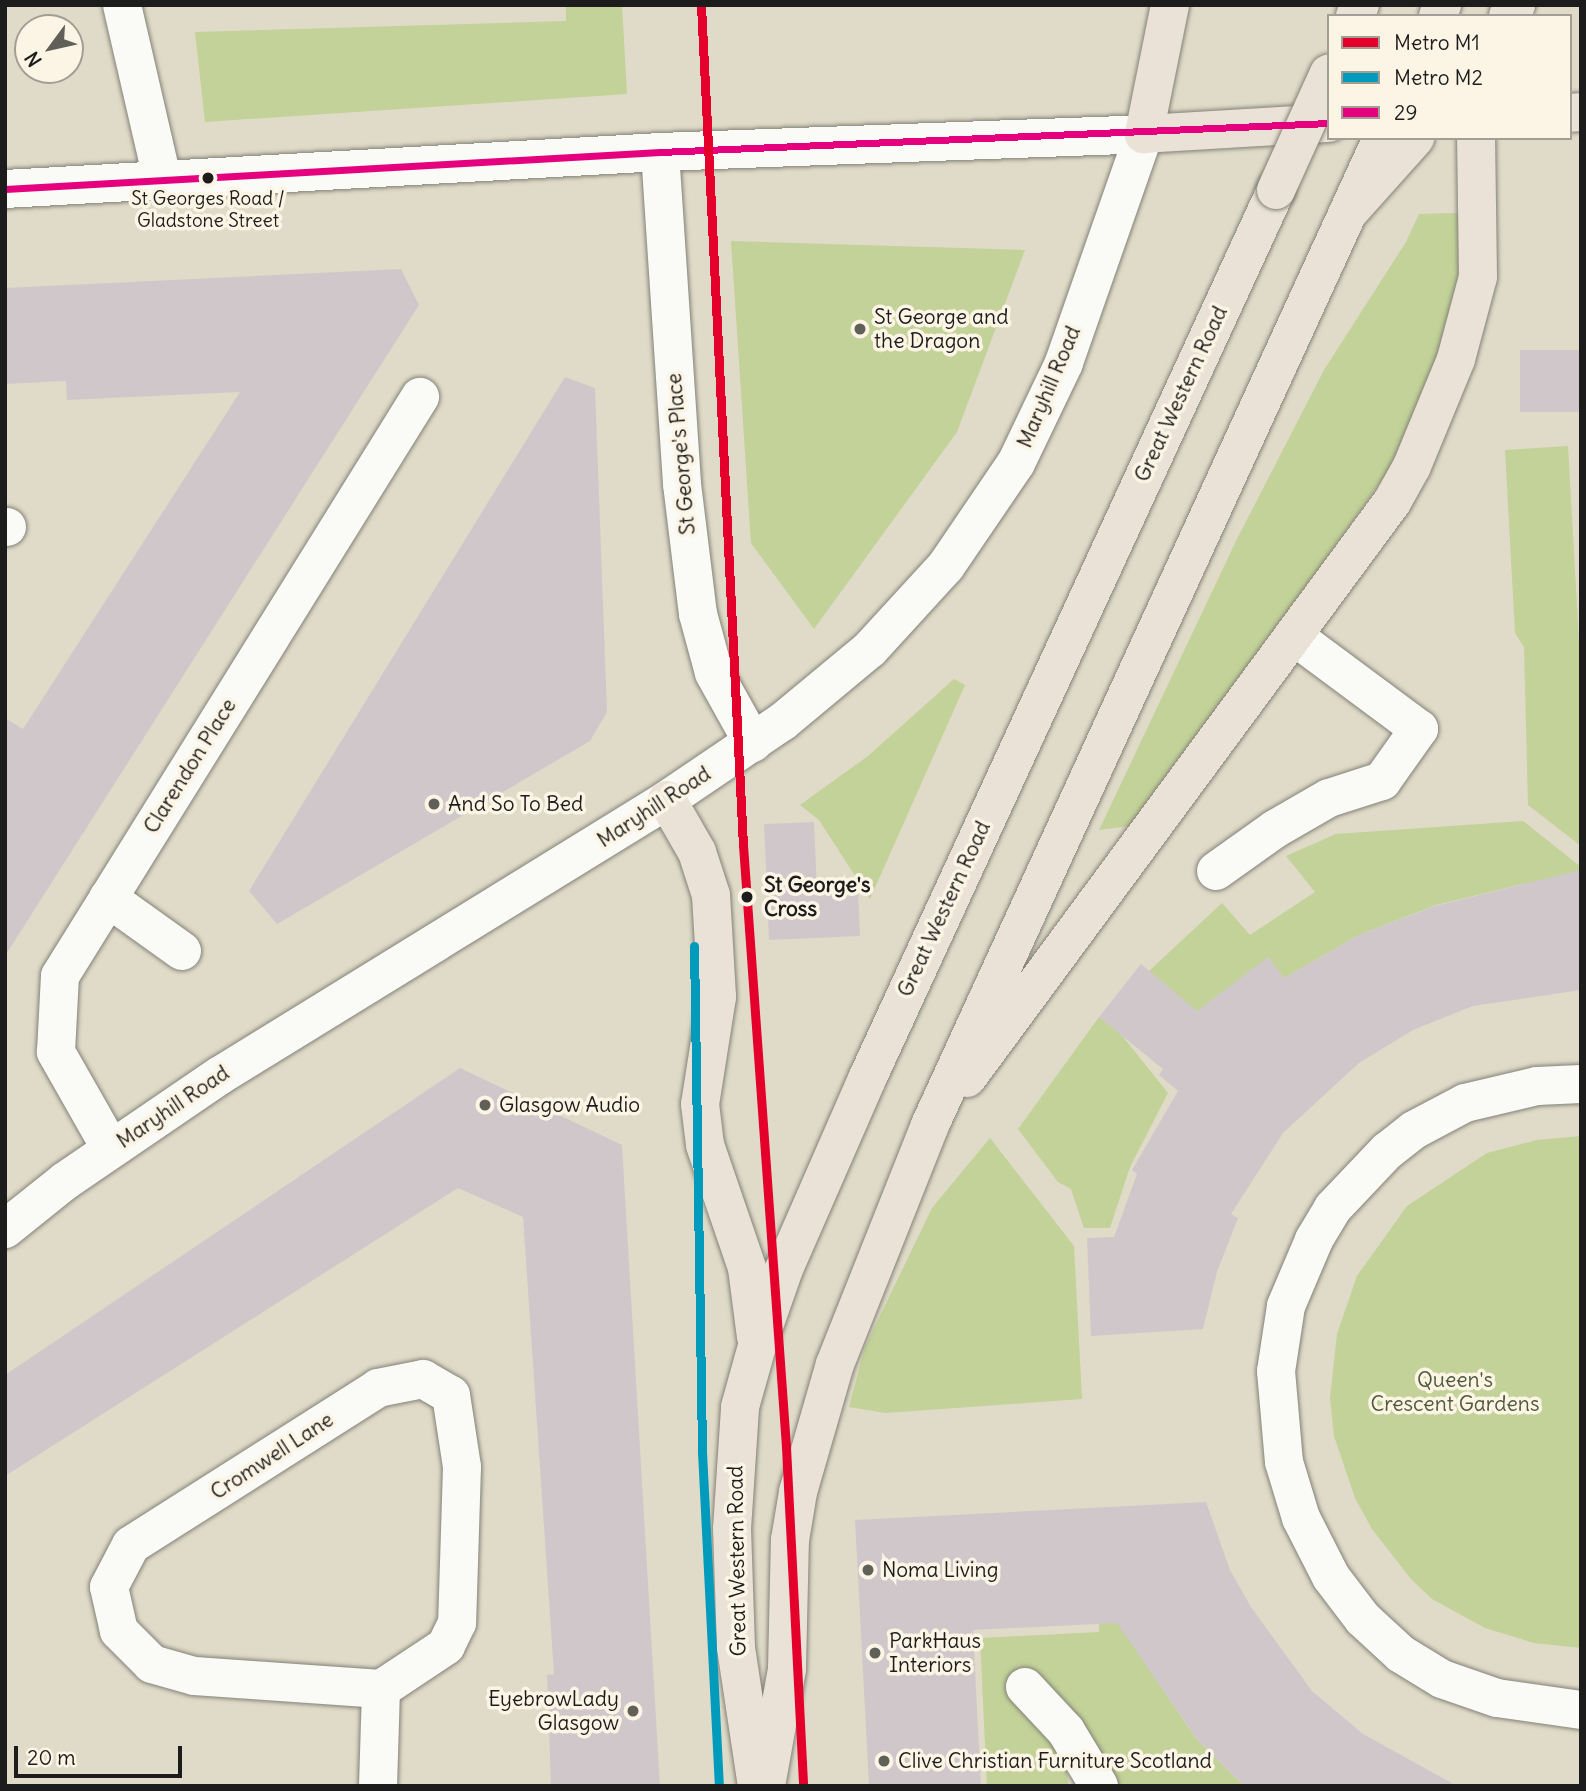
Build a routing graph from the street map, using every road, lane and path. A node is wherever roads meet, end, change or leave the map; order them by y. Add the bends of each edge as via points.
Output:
1 (122, 5) edge
2 (1170, 5) edge
3 (1327, 77) edge
4 (1327, 123) edge
5 (1144, 134) junction
6 (1381, 140) edge
7 (1413, 140) edge
8 (1476, 140) edge
9 (660, 152) junction
10 (163, 182) junction
11 (5, 189) edge
12 (1348, 214) junction
13 (419, 397) dead end
14 (1294, 636) junction
15 (753, 743) junction
16 (667, 800) junction
17 (1216, 872) dead end
18 (108, 898) junction
19 (182, 951) dead end
20 (1581, 1084) edge
21 (930, 1125) junction
22 (110, 1149) junction
23 (5, 1229) edge
24 (757, 1346) junction
25 (1025, 1687) dead end
26 (381, 1689) junction
27 (1581, 1710) edge
28 (378, 1786) edge
29 (757, 1786) edge
30 (766, 1786) edge
31 (1099, 1786) edge

1 - 10 street
2 - 5 main road
3 - 24 main road, Great Western Road, bridge via 866,1079
4 - 5 main road
5 - 9 street
5 - 15 street, Maryhill Road via 1064,363 1016,463 980,521 919,598 870,649
6 - 12 main road
7 - 12 main road
8 - 14 main road via 1478,277 1456,359 1431,425 1392,502
9 - 10 street
9 - 15 street, St George's Place via 682,484 701,633 714,673
10 - 11 street
12 - 21 main road
13 - 18 street, Clarendon Place
14 - 17 street via 1419,729 1382,781 1329,798 1275,829
14 - 21 main road via 1015,1019
15 - 16 street, Maryhill Road
16 - 22 street, Maryhill Road via 219,1076
16 - 24 main road via 697,852 711,895 717,997 700,1104 708,1156 747,1268
18 - 19 street
18 - 22 street, Clarendon Place via 60,976 56,1052
20 - 27 street via 1537,1086 1465,1103 1414,1130 1387,1152 1333,1208 1314,1240 1286,1306 1276,1371 1284,1462 1301,1518 1331,1577 1363,1619 1401,1654 1442,1679 1497,1698
21 - 30 main road via 835,1364 798,1492 786,1586 787,1669
22 - 23 street, Maryhill Road
24 - 29 main road, Great Western Road via 740,1407 732,1529 736,1648
25 - 31 street via 1066,1731
26 - 26 street, Cromwell Lane via 194,1676 152,1664 119,1631 109,1587 131,1545 378,1388 423,1379 451,1395 462,1467 457,1623 446,1646
26 - 28 street

